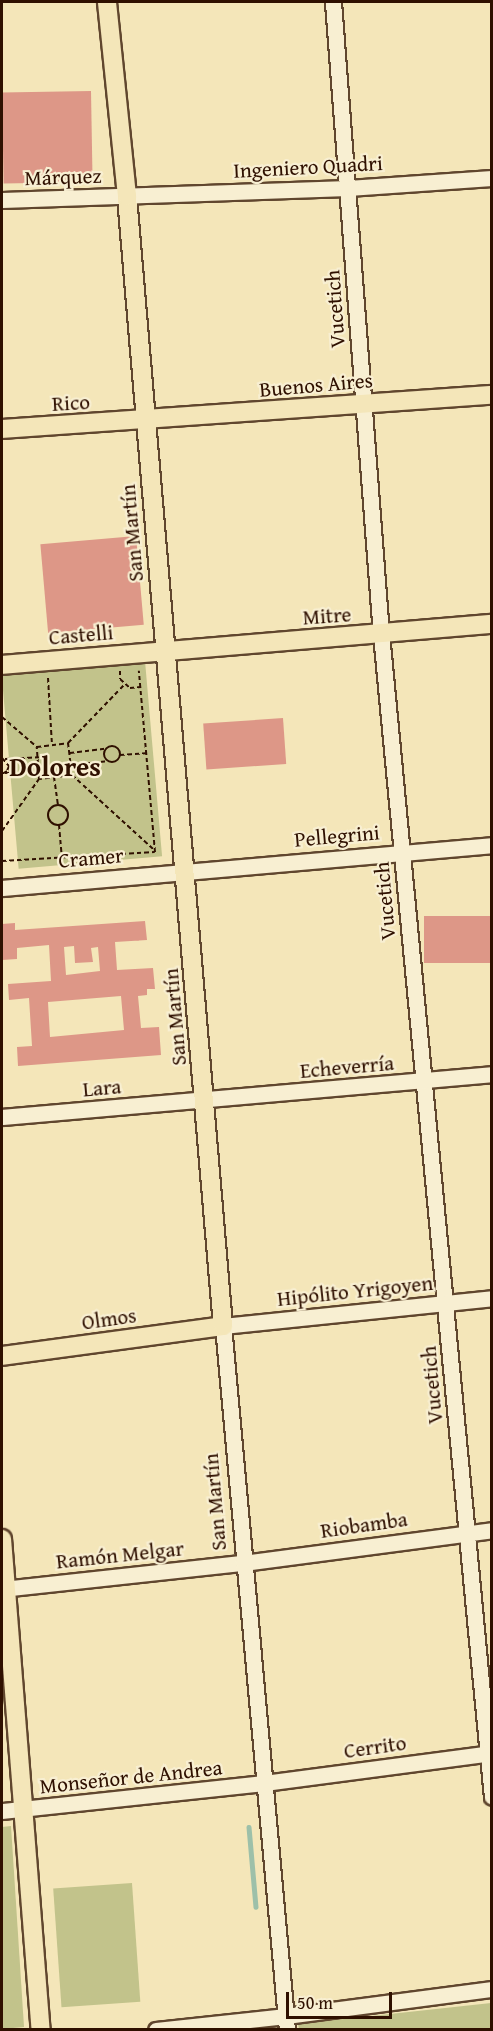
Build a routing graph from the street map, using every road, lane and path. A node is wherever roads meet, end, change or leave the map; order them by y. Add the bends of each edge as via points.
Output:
1 (107, 2) edge
2 (333, 2) edge
3 (492, 178) edge
4 (348, 188) junction
5 (127, 196) junction
6 (2, 200) edge
7 (492, 395) edge
8 (362, 403) junction
9 (144, 421) junction
10 (2, 429) edge
11 (492, 624) edge
12 (381, 634) junction
13 (165, 650) junction
14 (2, 665) edge
15 (139, 669) dead end
16 (120, 671) dead end
17 (48, 678) dead end
18 (125, 684) junction
19 (141, 687) junction
20 (2, 717) edge
21 (68, 743) junction
22 (52, 745) junction
23 (37, 747) junction
24 (105, 749) junction
25 (70, 753) junction
26 (146, 753) junction
27 (120, 755) junction
28 (39, 757) junction
29 (3, 758) edge
30 (108, 761) junction
31 (71, 765) junction
32 (39, 771) junction
33 (3, 774) edge
34 (72, 775) junction
35 (54, 777) junction
36 (39, 779) junction
37 (58, 806) junction
38 (59, 825) junction
39 (2, 831) edge
40 (492, 845) edge
41 (155, 852) junction
42 (402, 852) junction
43 (62, 858) junction
44 (2, 861) edge
45 (185, 870) junction
46 (2, 888) edge
47 (492, 1074) edge
48 (422, 1082) junction
49 (205, 1101) junction
50 (2, 1117) edge
51 (492, 1298) edge
52 (446, 1303) junction
53 (223, 1326) junction
54 (2, 1356) edge
55 (492, 1530) edge
56 (467, 1533) junction
57 (2, 1539) edge
58 (243, 1563) junction
59 (4, 1589) edge
60 (490, 1753) edge
61 (264, 1783) junction
62 (492, 1797) edge
63 (25, 1809) junction
64 (2, 1811) edge
65 (492, 1989) edge
66 (286, 2023) edge
67 (41, 2030) edge
68 (156, 2030) edge

1 - 5 main road, San Martín
2 - 4 street, Vucetich
3 - 4 street, Ingeniero Quadri
4 - 5 street, Ingeniero Quadri
4 - 8 street, Vucetich
5 - 6 street, Márquez
5 - 9 main road, San Martín
7 - 8 main road, Buenos Aires
8 - 9 main road, Buenos Aires
8 - 12 street, Vucetich
9 - 10 main road, Rico
9 - 13 main road, San Martín
11 - 12 main road, Mitre
12 - 13 main road, Mitre
12 - 42 street, Vucetich
13 - 14 main road, Castelli
13 - 45 main road, San Martín
15 - 19 path
16 - 18 path
17 - 22 path
18 - 19 path via 130,688
18 - 21 path
19 - 26 path
20 - 23 path
21 - 22 path
21 - 25 path
22 - 23 path
23 - 28 path
24 - 25 path
24 - 27 path via 115,746
24 - 30 path
25 - 31 path
26 - 27 path
26 - 41 path
27 - 30 path via 116,762
28 - 29 path
28 - 32 path
29 - 33 path via 9,766
30 - 31 path
31 - 34 path
32 - 33 path
32 - 36 path
34 - 35 path
34 - 41 path
35 - 36 path
35 - 37 path
36 - 39 path
37 - 38 path via 65,808 68,817
37 - 38 path via 52,807 48,816 52,824
38 - 43 path
40 - 42 street, Pellegrini
41 - 43 path
42 - 45 street, Pellegrini
42 - 48 street, Vucetich
43 - 44 path
45 - 46 street, Cramer
45 - 49 main road, San Martín
47 - 48 street, Echeverría
48 - 49 street, Echeverría
48 - 52 street, Vucetich
49 - 50 street, Lara
49 - 53 main road, San Martín
51 - 52 street, Hipólito Yrigoyen
52 - 53 street, Hipólito Yrigoyen
52 - 56 street, Vucetich
53 - 54 main road, Olmos
53 - 58 street, San Martín
55 - 56 street, Riobamba
56 - 58 street, Riobamba
56 - 60 street, Vucetich
57 - 59 main road
58 - 59 street, Ramón Melgar
58 - 61 street, San Martín
59 - 63 main road
60 - 61 street, Cerrito
60 - 62 street, Vucetich
61 - 63 street, Monseñor de Andrea
61 - 66 street, San Martín
63 - 64 street, Monseñor de Andrea
63 - 67 main road
65 - 66 street
66 - 68 street

